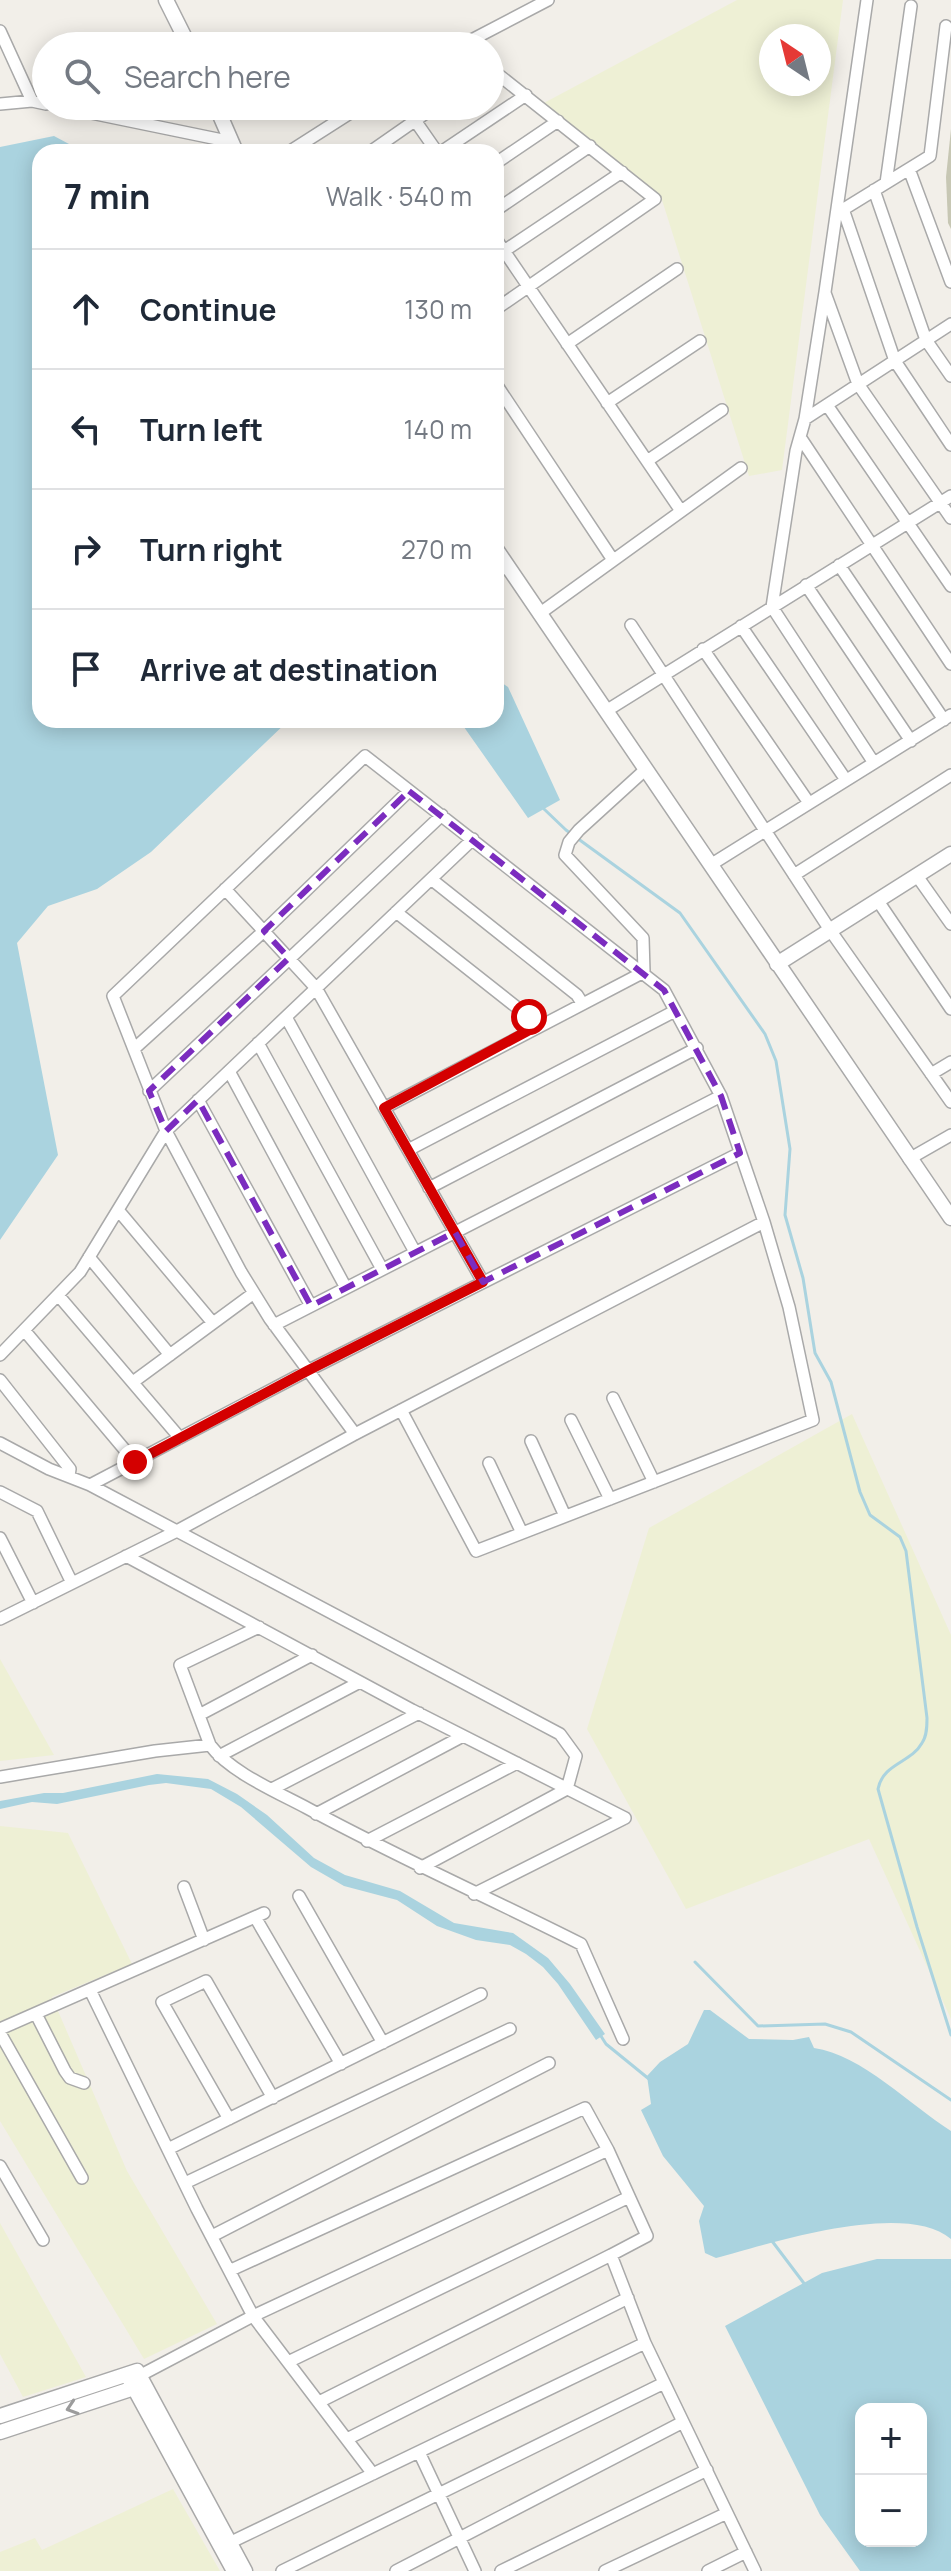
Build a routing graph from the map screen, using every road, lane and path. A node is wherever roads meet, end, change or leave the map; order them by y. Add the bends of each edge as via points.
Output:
1 (166, 0) edge
2 (548, 0) edge
3 (867, 0) edge
4 (911, 6) dead end
5 (946, 26) dead end
6 (0, 31) edge
7 (182, 32) edge
8 (487, 32) edge
9 (504, 78) edge
10 (526, 95) junction
11 (32, 101) joint
12 (0, 104) edge
13 (504, 109) edge
14 (117, 120) edge
15 (222, 120) edge
16 (339, 120) edge
17 (415, 120) joint
18 (488, 120) edge
19 (558, 121) junction
20 (221, 144) edge
21 (233, 144) edge
22 (302, 144) edge
23 (381, 144) edge
24 (433, 144) edge
25 (451, 144) edge
26 (590, 146) junction
27 (504, 158) edge
28 (909, 169) junction
29 (622, 172) junction
30 (886, 183) junction
31 (874, 190) junction
32 (504, 205) edge
33 (839, 212) junction
34 (504, 251) joint
35 (677, 269) dead end
36 (951, 282) edge
37 (528, 287) junction
38 (825, 292) junction
39 (504, 304) edge
40 (951, 324) edge
41 (926, 340) junction
42 (700, 341) dead end
43 (567, 344) junction
44 (895, 361) junction
45 (951, 376) edge
46 (858, 384) junction
47 (504, 396) edge
48 (607, 403) junction
49 (827, 405) junction
50 (722, 410) dead end
51 (805, 419) junction
52 (800, 437) junction
53 (951, 445) edge
54 (647, 461) junction
55 (741, 468) dead end
56 (946, 499) edge
57 (681, 511) junction
58 (951, 518) edge
59 (908, 522) junction
60 (871, 546) junction
61 (613, 560) junction
62 (839, 565) junction
63 (504, 572) edge
64 (806, 585) junction
65 (951, 586) edge
66 (772, 607) junction
67 (539, 614) junction
68 (631, 625) dead end
69 (741, 626) junction
70 (703, 649) junction
71 (951, 664) edge
72 (663, 674) junction
73 (606, 711) junction
74 (948, 718) edge
75 (911, 741) junction
76 (874, 763) junction
77 (646, 769) junction
78 (951, 775) edge
79 (846, 780) junction
80 (409, 791) junction
81 (809, 803) junction
82 (442, 815) junction
83 (765, 831) junction
84 (473, 839) junction
85 (951, 854) edge
86 (712, 864) junction
87 (794, 875) junction
88 (917, 876) junction
89 (431, 879) junction
90 (225, 889) junction
91 (878, 901) junction
92 (396, 912) junction
93 (951, 924) edge
94 (830, 930) junction
95 (264, 931) junction
96 (289, 958) junction
97 (777, 964) junction
98 (644, 972) junction
99 (316, 988) junction
100 (582, 1003) junction
101 (951, 1009) edge
102 (675, 1011) junction
103 (286, 1017) junction
104 (535, 1027) junction
105 (258, 1043) junction
106 (135, 1048) junction
107 (697, 1048) junction
108 (951, 1062) edge
109 (229, 1071) junction
110 (931, 1074) junction
111 (149, 1091) junction
112 (721, 1096) junction
113 (198, 1100) junction
114 (951, 1102) edge
115 (384, 1108) junction
116 (166, 1131) junction
117 (951, 1135) edge
118 (408, 1150) junction
119 (740, 1153) junction
120 (909, 1159) junction
121 (429, 1188) junction
122 (118, 1210) junction
123 (950, 1216) edge
124 (764, 1222) junction
125 (455, 1232) junction
126 (415, 1252) junction
127 (89, 1257) junction
128 (382, 1269) junction
129 (483, 1282) junction
130 (346, 1288) junction
131 (254, 1293) junction
132 (58, 1295) junction
133 (311, 1306) junction
134 (213, 1323) junction
135 (274, 1325) junction
136 (24, 1330) junction
137 (0, 1355) edge
138 (170, 1355) junction
139 (307, 1371) junction
140 (0, 1380) edge
141 (133, 1382) junction
142 (613, 1398) dead end
143 (401, 1410) junction
144 (571, 1420) dead end
145 (355, 1434) junction
146 (180, 1438) junction
147 (531, 1441) dead end
148 (0, 1443) edge
149 (135, 1462) junction
150 (489, 1463) dead end
151 (69, 1476) junction
152 (654, 1482) junction
153 (90, 1485) junction
154 (0, 1492) edge
155 (610, 1499) junction
156 (565, 1516) junction
157 (175, 1532) junction
158 (522, 1533) junction
159 (0, 1538) edge
160 (126, 1556) junction
161 (72, 1583) junction
162 (33, 1603) junction
163 (0, 1619) edge
164 (259, 1627) junction
165 (312, 1655) junction
166 (360, 1682) junction
167 (419, 1713) junction
168 (199, 1715) junction
169 (463, 1736) junction
170 (210, 1745) junction
171 (219, 1756) junction
172 (517, 1763) junction
173 (0, 1777) edge
174 (272, 1789) junction
175 (567, 1789) junction
176 (316, 1814) junction
177 (367, 1841) junction
178 (420, 1868) junction
179 (184, 1887) dead end
180 (474, 1894) junction
181 (299, 1896) dead end
182 (204, 1940) junction
183 (90, 1990) junction
184 (481, 1994) dead end
185 (36, 2014) junction
186 (510, 2029) dead end
187 (0, 2031) edge
188 (623, 2039) dead end
189 (383, 2043) junction
190 (549, 2063) dead end
191 (341, 2064) junction
192 (84, 2083) dead end
193 (273, 2098) junction
194 (229, 2119) junction
195 (168, 2149) junction
196 (608, 2150) junction
197 (0, 2166) edge
198 (82, 2178) dead end
199 (185, 2183) junction
200 (629, 2197) junction
201 (212, 2236) junction
202 (43, 2240) dead end
203 (611, 2255) junction
204 (231, 2270) junction
205 (628, 2298) junction
206 (253, 2316) junction
207 (645, 2343) junction
208 (288, 2362) junction
209 (136, 2381) junction
210 (664, 2383) junction
211 (319, 2402) junction
212 (0, 2416) edge
213 (683, 2422) junction
214 (0, 2432) edge
215 (347, 2439) junction
216 (419, 2452) junction
217 (707, 2470) junction
218 (373, 2474) junction
219 (439, 2494) junction
220 (727, 2513) junction
221 (460, 2538) junction
222 (225, 2545) junction
223 (746, 2552) junction
224 (234, 2571) edge
225 (245, 2571) edge
226 (282, 2571) edge
227 (396, 2571) edge
228 (475, 2571) edge
229 (501, 2571) edge
230 (605, 2571) edge
231 (708, 2571) edge
232 (755, 2571) edge

1 - 7 street
2 - 8 street
3 - 33 street
4 - 30 street
5 - 28 street via 930,156
6 - 11 street
9 - 10 street
10 - 13 street
10 - 19 street
11 - 12 street
14 - 20 street
15 - 21 street
16 - 22 street
17 - 23 street
17 - 24 street
18 - 25 street
19 - 26 street
19 - 27 street
26 - 29 street
26 - 32 street
28 - 30 street
28 - 36 street
29 - 34 street
29 - 37 street via 655,199
30 - 31 street
31 - 33 street
31 - 41 street
33 - 38 street
33 - 44 street
34 - 37 street
35 - 43 street
37 - 39 street
37 - 43 street
38 - 46 street
38 - 51 street
40 - 41 street
41 - 44 street
41 - 45 street
42 - 48 street
43 - 48 street
44 - 46 street
44 - 53 street
46 - 49 street
46 - 56 street
47 - 61 street
48 - 54 street
49 - 51 street
49 - 59 street
50 - 54 street
51 - 52 street
52 - 60 street
52 - 66 street
54 - 57 street
55 - 57 street
56 - 58 street
56 - 59 street
57 - 61 street
59 - 60 street
59 - 65 street
60 - 62 street
60 - 71 street
61 - 67 street
62 - 64 street
62 - 74 street
63 - 67 street
64 - 66 street
64 - 75 street
66 - 69 street
66 - 76 street
67 - 73 street
68 - 72 street
69 - 70 street
69 - 79 street
70 - 72 street
70 - 81 street
72 - 73 street
72 - 83 street
73 - 77 street
74 - 75 street
75 - 76 street
76 - 79 street
77 - 86 street
77 - 98 street via 574,836 565,855 643,938
78 - 87 street
79 - 81 street
80 - 82 street
80 - 90 street via 365,756
80 - 95 street
81 - 83 street
82 - 84 street
82 - 96 street
83 - 86 street
83 - 87 street
84 - 89 street
84 - 98 street
85 - 88 street
86 - 97 street
87 - 94 street
88 - 91 street
88 - 93 street
89 - 92 street
89 - 100 street
90 - 95 street
90 - 106 street via 113,996
91 - 94 street
91 - 101 street
92 - 99 street
92 - 104 street
94 - 97 street
94 - 110 street
95 - 96 street
95 - 106 street
96 - 99 street
96 - 111 street
97 - 120 street
98 - 100 street
98 - 102 street via 664,990
99 - 103 street
99 - 115 street
100 - 104 street
102 - 107 street
102 - 118 street
103 - 105 street
103 - 126 street
104 - 115 street
105 - 109 street
105 - 128 street
106 - 111 street
107 - 112 street
107 - 121 street
108 - 110 street
109 - 113 street
109 - 130 street
110 - 114 street
111 - 116 street
112 - 119 street
112 - 125 street
113 - 116 street
113 - 133 street
115 - 118 street
116 - 122 street
116 - 131 street
117 - 120 street
118 - 121 street
119 - 124 street
119 - 129 street
120 - 123 street
121 - 125 street
122 - 127 street
122 - 134 street
124 - 143 street
124 - 152 street via 813,1420
125 - 126 street
125 - 129 street
126 - 128 street
127 - 132 street
127 - 138 street
128 - 130 street
129 - 139 street
130 - 133 street
131 - 134 street
131 - 135 street
132 - 136 street
132 - 141 street
133 - 135 street
134 - 138 street
135 - 139 street
136 - 137 street
136 - 149 street
138 - 141 street
139 - 145 street
139 - 146 street
140 - 151 street via 70,1469
141 - 146 street
142 - 152 street
143 - 145 street
143 - 158 street via 476,1551
144 - 155 street
145 - 157 street
146 - 149 street
147 - 156 street
148 - 151 street
149 - 153 street
150 - 158 street
151 - 153 street
152 - 155 street
153 - 157 street
154 - 161 street via 37,1511
155 - 156 street
156 - 158 street
157 - 160 street
157 - 175 street via 560,1734 576,1756
159 - 162 street
160 - 161 street
160 - 164 street
161 - 162 street
162 - 163 street
164 - 165 street
164 - 168 street via 180,1665
165 - 166 street
165 - 168 street
166 - 167 street
166 - 171 street
167 - 169 street
167 - 174 street
168 - 170 street
169 - 172 street
169 - 176 street
170 - 171 street
170 - 173 street
171 - 174 street
172 - 175 street
172 - 177 street
174 - 176 street
175 - 178 street
175 - 180 street via 625,1818
176 - 177 street
177 - 178 street
178 - 180 street
179 - 182 street
180 - 188 street via 581,1944
181 - 189 street
182 - 183 street
182 - 191 street via 259,1915
183 - 185 street
183 - 195 street
184 - 189 street
185 - 187 street
185 - 192 street via 65,2071
186 - 199 street
187 - 198 street
189 - 191 street
190 - 201 street
191 - 193 street
193 - 194 street
193 - 194 street via 206,1981 162,2002
194 - 195 street
195 - 199 street
196 - 200 street
196 - 204 street via 585,2108
196 - 206 street
197 - 202 street
199 - 201 street
200 - 203 street via 647,2236
200 - 208 street
201 - 204 street
203 - 205 street
203 - 211 street
204 - 206 street
205 - 207 street
205 - 215 street
206 - 208 street
206 - 209 street
207 - 210 street
207 - 216 street
208 - 211 street
209 - 212 street
209 -> 214 street
209 - 222 street
210 - 213 street
210 - 219 street
211 - 215 street
213 - 217 street
213 - 221 street
215 - 218 street
216 - 218 street
216 - 219 street
217 - 220 street
217 - 229 street
218 - 222 street
219 - 221 street
219 - 226 street
220 - 223 street
220 - 230 street
221 - 227 street
221 - 228 street
222 - 224 street
222 - 225 street
223 - 231 street
223 - 232 street

